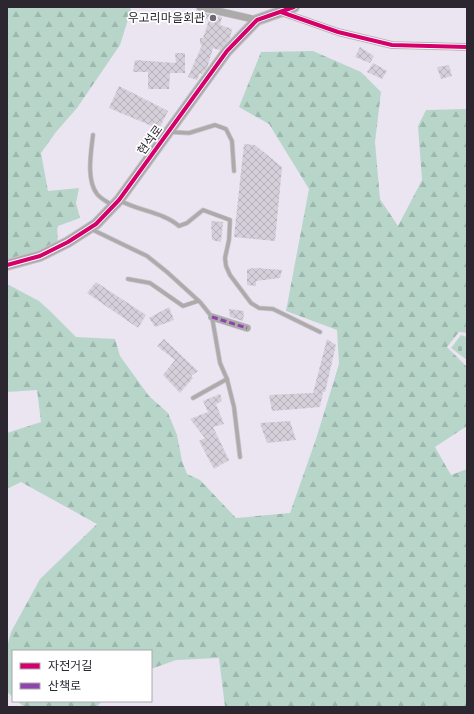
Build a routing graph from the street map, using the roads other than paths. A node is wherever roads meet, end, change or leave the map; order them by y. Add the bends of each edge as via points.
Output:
1 (200, 7) edge
2 (294, 7) edge
3 (281, 12) junction
4 (257, 20) junction
5 (467, 47) edge
6 (169, 132) junction
7 (93, 135) dead end
8 (234, 171) dead end
9 (116, 203) junction
10 (90, 229) junction
11 (7, 266) edge
12 (128, 279) dead end
13 (198, 301) junction
14 (212, 317) junction
15 (247, 328) dead end
16 (320, 332) dead end
17 (227, 379) junction
18 (193, 398) dead end
19 (240, 457) dead end

1 - 4 street
2 - 3 street, 현석로
3 - 4 street, 현석로
3 - 5 street via 338,32 392,45
4 - 6 street, 현석로 via 227,51
6 - 8 lane via 189,134 215,125 226,129 232,141
6 - 9 street, 현석로
7 - 9 lane via 90,160 92,184 97,195
9 - 10 street, 현석로
9 - 16 lane via 171,219 179,226 203,210 230,220 226,266 251,303 259,308 273,309
10 - 11 street, 현석로 via 40,256
10 - 13 lane via 147,256
12 - 13 lane via 150,283 183,306
13 - 14 lane
14 - 15 street
14 - 17 lane via 220,363
17 - 18 lane
17 - 19 lane via 234,407

